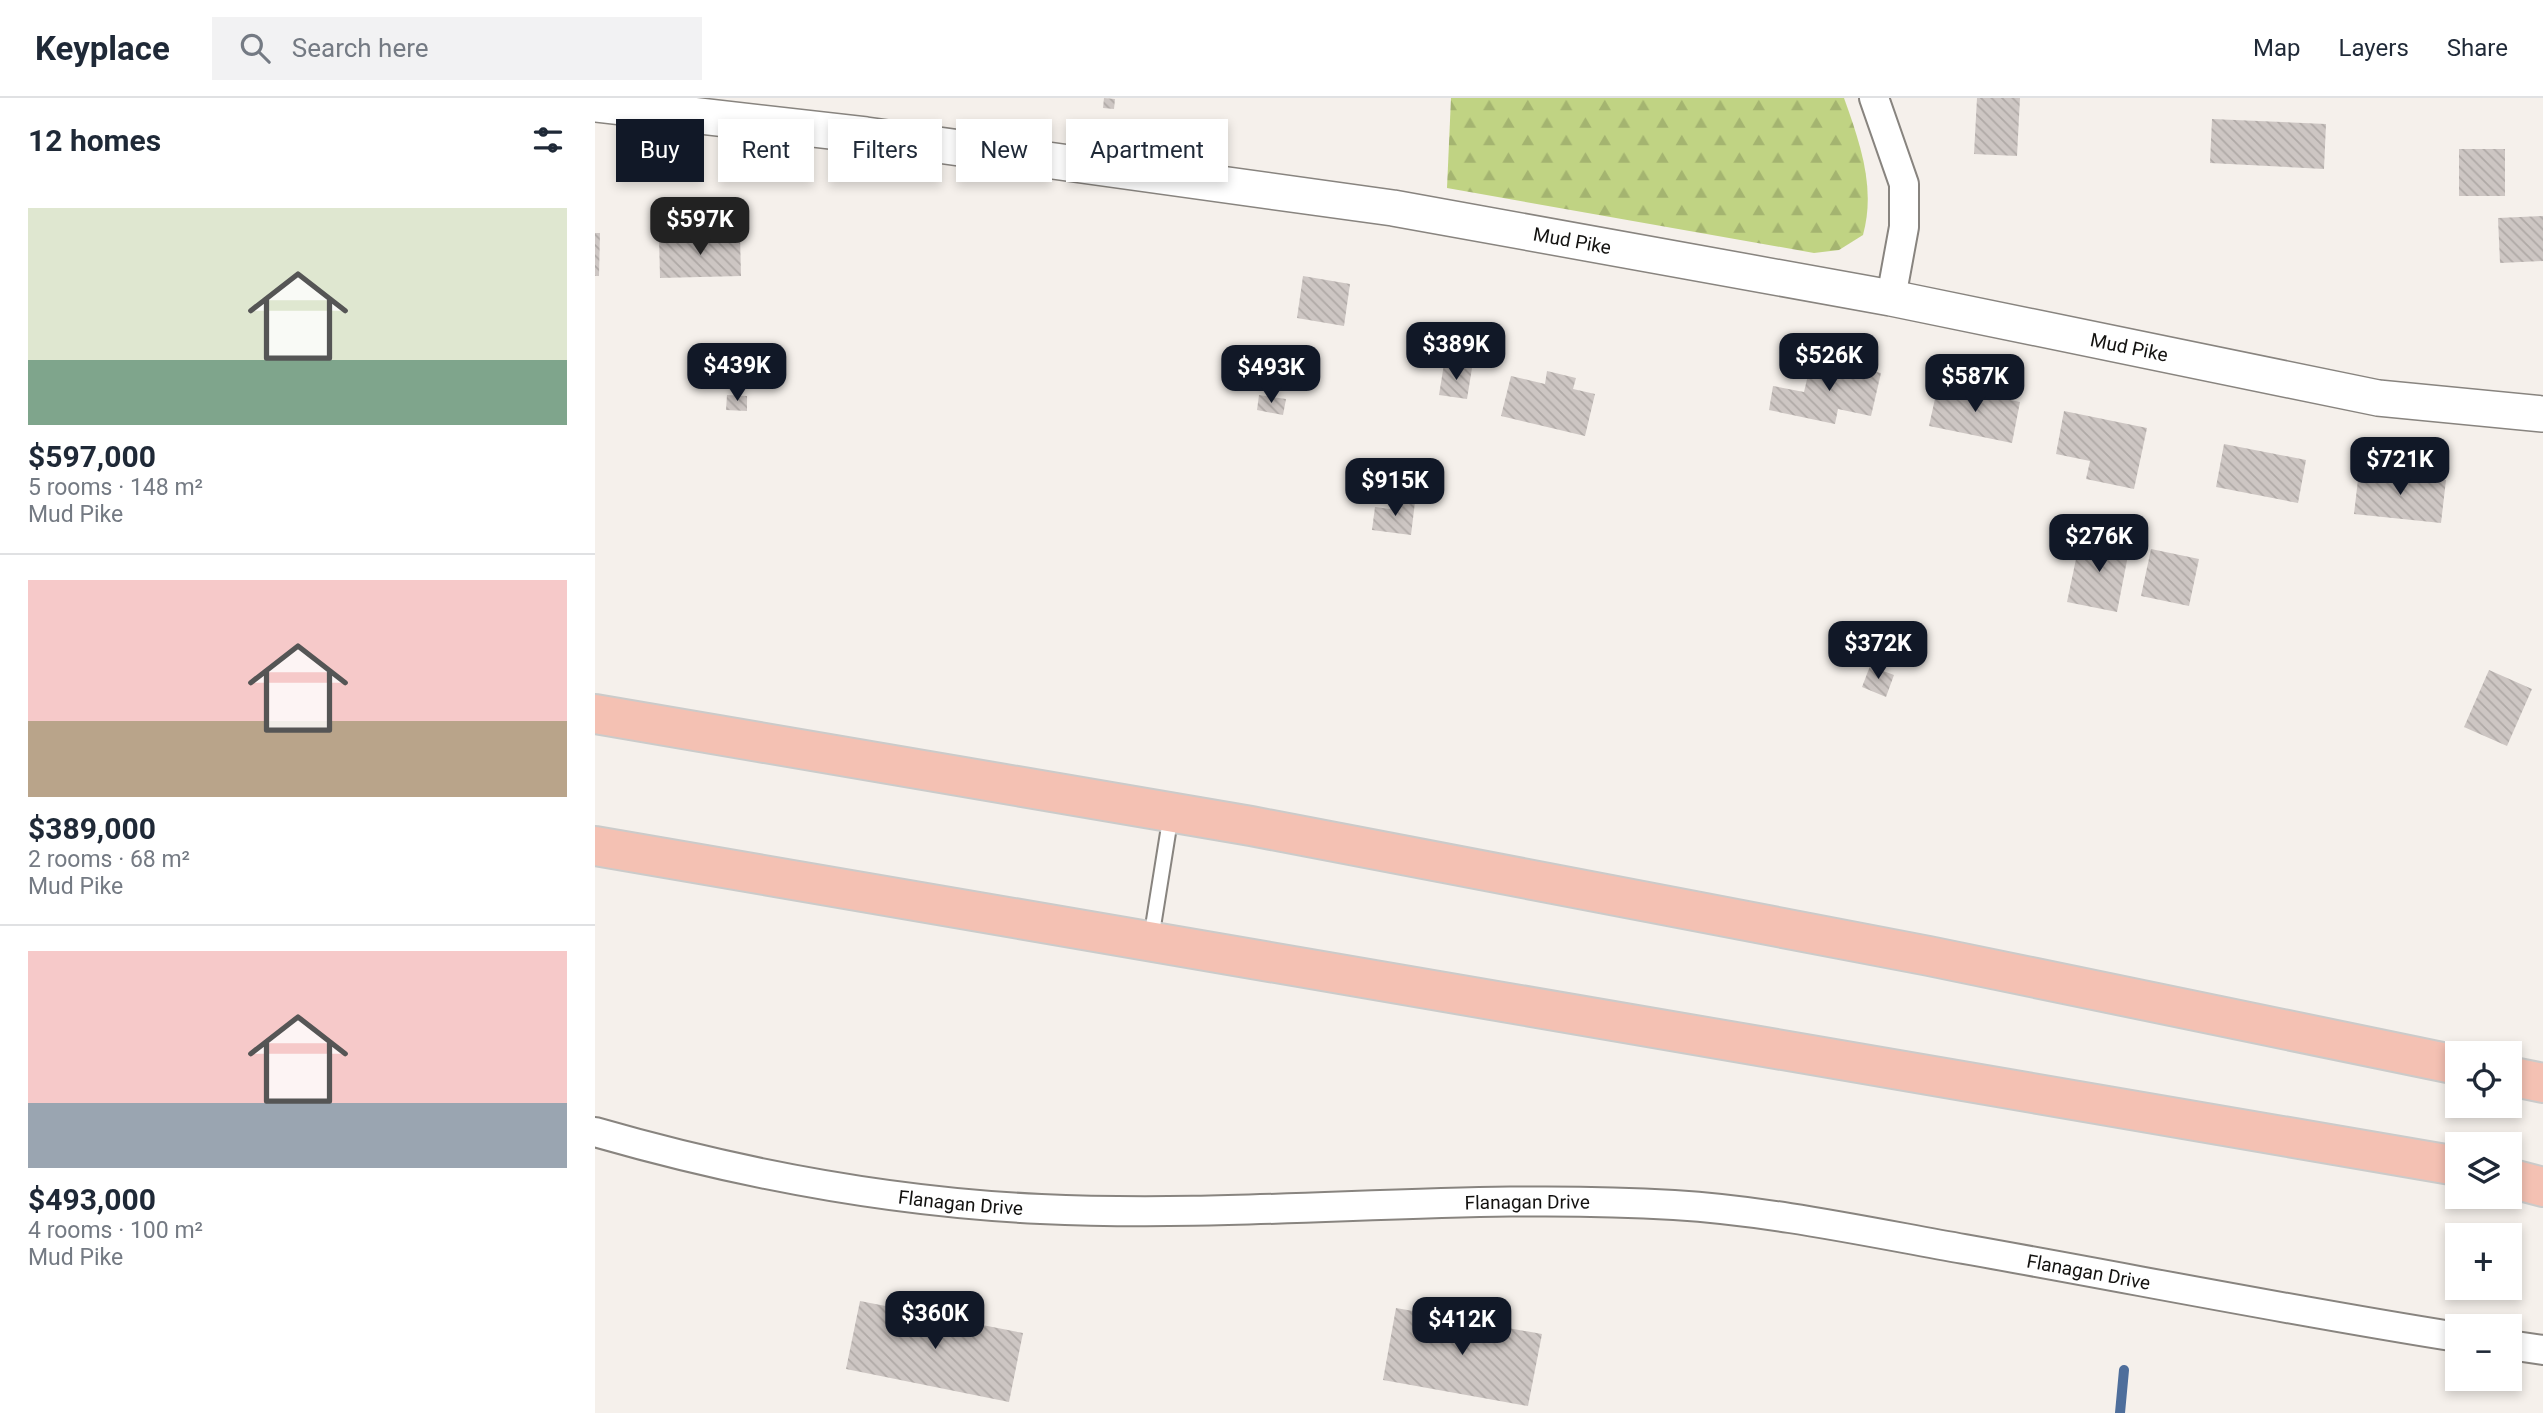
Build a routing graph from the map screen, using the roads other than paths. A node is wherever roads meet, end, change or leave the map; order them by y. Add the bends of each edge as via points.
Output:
1 (1874, 98) edge
2 (595, 104) edge
3 (1891, 298) junction
4 (2543, 414) edge
5 (595, 714) edge
6 (1171, 812) junction
7 (595, 846) edge
8 (1150, 942) junction
9 (2445, 1063) edge
10 (2522, 1079) edge
11 (2543, 1083) edge
12 (595, 1132) edge
13 (2445, 1164) edge
14 (2522, 1178) edge
15 (2522, 1180) edge
16 (2543, 1181) edge
17 (2543, 1187) edge
18 (2445, 1335) edge
19 (2522, 1347) edge
20 (2543, 1350) edge

1 - 3 street via 1904,184 1904,227
2 - 3 street, Mud Pike via 866,135 1393,208
3 - 4 street, Mud Pike via 2378,398
5 - 6 highway
6 - 8 lane
6 - 9 highway via 1929,956
7 - 8 highway
8 - 13 highway
10 - 11 highway
12 - 18 street, Flanagan Drive via 796,1182 916,1199 1030,1208 1323,1209 1545,1202 1674,1205 1788,1217
14 - 16 highway
15 - 17 highway
19 - 20 street

